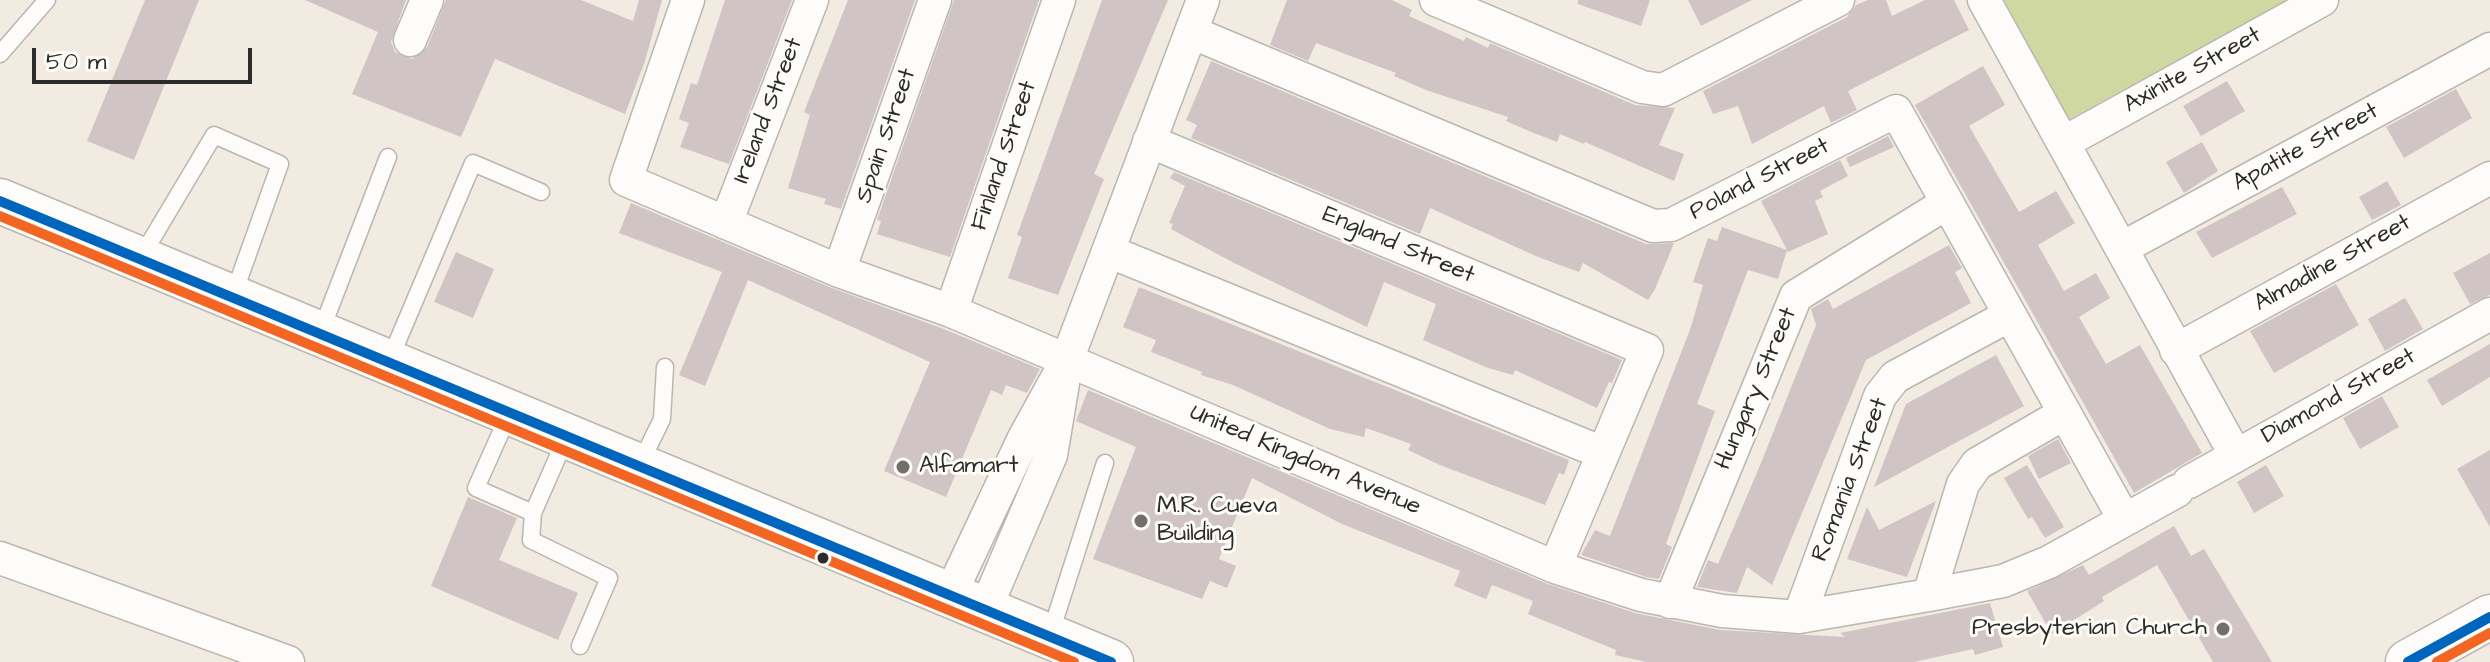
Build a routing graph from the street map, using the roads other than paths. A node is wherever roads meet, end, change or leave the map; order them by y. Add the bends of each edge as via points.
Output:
1 (47, 0) edge
2 (688, 0) edge
3 (812, 0) edge
4 (935, 0) edge
5 (1059, 0) edge
6 (1203, 0) edge
7 (1436, 0) edge
8 (1838, 0) edge
9 (1984, 0) edge
10 (2322, 0) edge
11 (422, 1) edge
12 (1191, 32) junction
13 (410, 40) dead end
14 (2490, 49) edge
15 (0, 54) edge
16 (1149, 141) junction
17 (2063, 143) junction
18 (388, 157) dead end
19 (2490, 178) edge
20 (541, 192) dead end
21 (0, 201) edge
22 (1947, 203) junction
23 (726, 223) junction
24 (2122, 248) junction
25 (1108, 251) junction
26 (140, 259) junction
27 (839, 271) junction
28 (233, 298) junction
29 (951, 311) junction
30 (2490, 314) edge
31 (2010, 315) junction
32 (320, 334) junction
33 (2176, 350) junction
34 (1067, 360) junction
35 (388, 362) junction
36 (665, 367) dead end
37 (510, 413) junction
38 (2065, 413) junction
39 (567, 436) junction
40 (1603, 453) junction
41 (2235, 454) junction
42 (1105, 463) dead end
43 (639, 466) junction
44 (2183, 487) joint
45 (533, 513) junction
46 (2124, 519) junction
47 (0, 558) edge
48 (1555, 567) junction
49 (1929, 595) junction
50 (968, 602) junction
51 (1670, 602) junction
52 (1799, 617) junction
53 (2490, 617) edge
54 (1050, 636) junction
55 (580, 646) dead end
56 (288, 662) edge
57 (1111, 662) edge
58 (2408, 662) edge

1 - 15 lane
2 - 23 street, United Kingdom Avenue via 626,180
3 - 23 street, Ireland Street
4 - 27 street, Spain Street
5 - 29 street, Finland Street
6 - 12 street
7 - 8 street via 1642,87 1663,90
9 - 17 street
10 - 17 street, Axinite Street
11 - 13 street
12 - 16 street
12 - 22 street, Poland Street via 1653,226 1671,225 1896,111
14 - 24 street, Apatite Street
16 - 25 street
16 - 40 street, England Street via 1647,350
17 - 24 street
18 - 32 lane
19 - 33 street, Almadine Street
20 - 35 lane via 473,163
21 - 26 main road
22 - 31 street, Poland Street
22 - 51 street, Hungary Street via 1796,296
23 - 27 street, United Kingdom Avenue
24 - 33 street
25 - 34 street
25 - 40 street
26 - 28 main road
26 - 28 lane via 214,135 280,164
27 - 29 street, United Kingdom Avenue
28 - 32 main road
29 - 34 street, United Kingdom Avenue
30 - 41 street, Diamond Street
31 - 38 street, Poland Street
31 - 52 street, Romania Street via 1895,377 1880,396
32 - 35 main road
33 - 41 street
34 - 48 street, United Kingdom Avenue
34 - 50 street via 1051,455
35 - 37 main road
36 - 43 lane via 662,419
37 - 39 main road
37 - 45 lane via 476,488
38 - 46 street, Poland Street
38 - 49 street via 1977,464 1963,484
39 - 43 main road
39 - 45 lane
40 - 48 street
41 - 44 street, Diamond Street
42 - 54 lane
43 - 50 main road
44 - 46 street, United Kingdom Avenue
45 - 55 lane via 531,540 609,578
46 - 49 street, United Kingdom Avenue via 2049,562 2003,581
47 - 56 street
48 - 51 street, United Kingdom Avenue
49 - 52 street, United Kingdom Avenue
50 - 54 main road
51 - 52 street, United Kingdom Avenue
53 - 58 main road
54 - 57 main road

